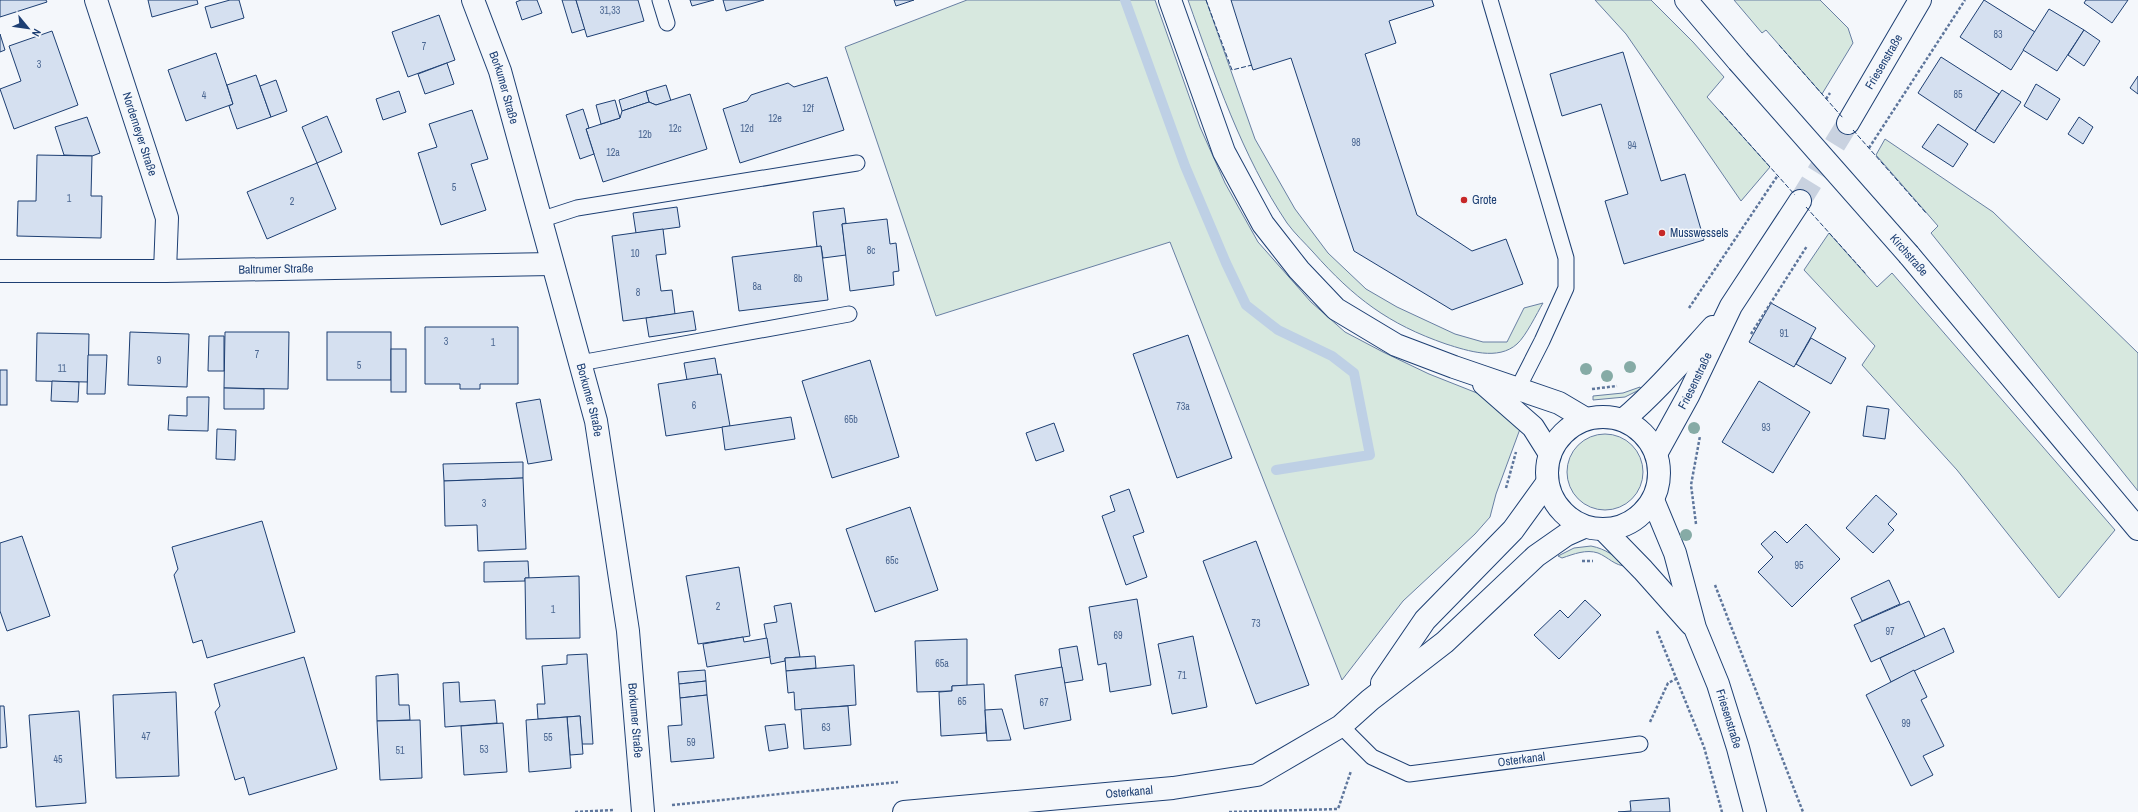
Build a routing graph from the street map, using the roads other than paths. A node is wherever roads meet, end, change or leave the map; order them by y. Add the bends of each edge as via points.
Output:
1 (96, 0) edge
2 (474, 0) edge
3 (660, 0) edge
4 (1170, 0) edge
5 (1490, 0) edge
6 (1686, 0) edge
7 (1920, 0) edge
8 (667, 23) dead end
9 (1848, 123) tunnel mouth
10 (857, 163) dead end
11 (1800, 201) tunnel mouth
12 (540, 220) junction
13 (552, 264) junction
14 (0, 271) edge
15 (165, 271) junction
16 (1732, 306) junction
17 (849, 314) dead end
18 (580, 364) junction
19 (1513, 397) junction
20 (1586, 419) junction
21 (1622, 420) junction
22 (1550, 454) junction
23 (1656, 454) junction
24 (1547, 483) junction
25 (1653, 500) junction
26 (2132, 522) edge
27 (1594, 528) junction
28 (1695, 628) junction
29 (1370, 700) junction
30 (1341, 726) junction
31 (1640, 744) road end
32 (643, 810) edge
33 (904, 812) edge
34 (1755, 812) edge

1 - 15 main road, Norderneyer Straße via 167,218
2 - 12 main road, Borkumer Straße via 500,71
3 - 8 lane
4 - 19 main road via 1224,152 1262,224 1299,270 1336,309 1396,345 1473,374
5 - 19 lane via 1566,258 1566,288 1542,342
6 - 26 main road, Kirchstraße, bridge via 1910,255
7 - 9 main road, Friesenstraße
10 - 12 lane via 577,208
11 - 16 main road, Friesenstraße
12 - 13 main road, Borkumer Straße
13 - 15 main road, Baltrumer Straße
13 - 18 main road, Borkumer Straße
14 - 15 main road, Baltrumer Straße
16 - 21 main road, Friesenstraße via 1660,385
16 - 23 main road, Friesenstraße
17 - 18 lane
18 - 32 main road, Borkumer Straße via 596,421 628,631
19 - 20 main road via 1559,403
19 - 22 main road
20 - 21 main road via 1610,417
20 - 22 main road via 1570,427 1558,439
21 - 23 main road via 1648,439
22 - 24 main road via 1546,473
23 - 25 main road via 1659,469 1658,485
24 - 27 main road via 1559,509 1570,520
24 - 29 main road, Osterkanal via 1513,530 1425,620
25 - 27 main road via 1633,522 1619,528
25 - 28 main road, Friesenstraße via 1675,553
27 - 28 main road, Friesenstraße via 1643,570
27 - 29 main road, Osterkanal via 1566,535 1536,556 1445,642
28 - 34 main road, Friesenstraße via 1718,684
29 - 30 main road, Osterkanal
30 - 31 lane, Osterkanal via 1372,756 1409,774
30 - 33 main road, Osterkanal via 1257,775 1173,788

